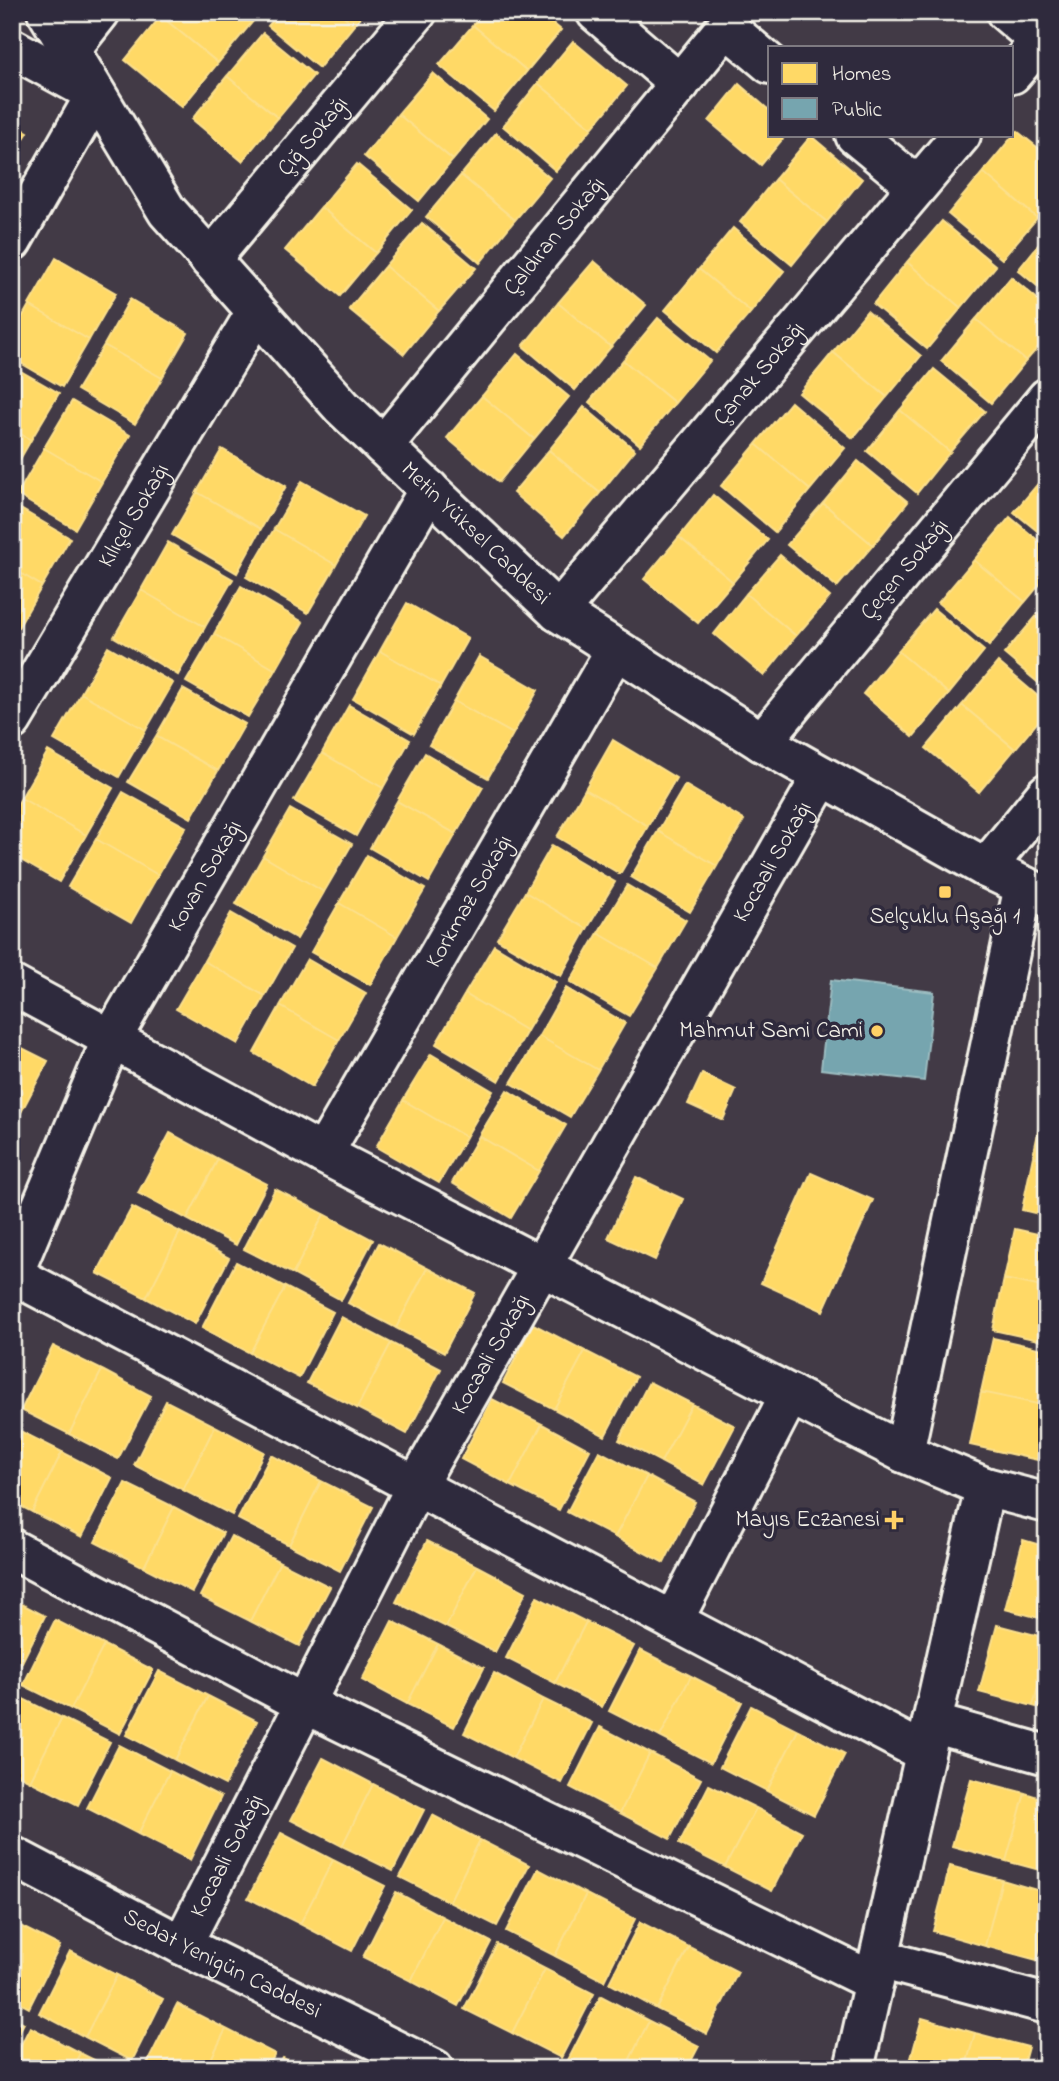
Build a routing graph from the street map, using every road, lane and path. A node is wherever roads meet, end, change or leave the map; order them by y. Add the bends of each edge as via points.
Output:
1 (47, 12) edge
2 (100, 12) edge
3 (417, 12) edge
4 (596, 12) edge
5 (1006, 12) edge
6 (1044, 40) edge
7 (12, 48) edge
8 (70, 50) junction
9 (768, 62) edge
10 (1014, 72) edge
11 (680, 84) junction
12 (96, 94) junction
13 (856, 136) edge
14 (960, 136) edge
15 (917, 186) junction
16 (12, 242) edge
17 (210, 260) junction
18 (256, 312) junction
19 (1047, 398) edge
20 (383, 446) junction
21 (429, 489) junction
22 (558, 612) junction
23 (616, 649) junction
24 (12, 720) edge
25 (762, 742) junction
26 (822, 776) junction
27 (1047, 793) edge
28 (986, 868) junction
29 (1035, 892) edge
30 (12, 985) edge
31 (112, 1038) junction
32 (323, 1154) junction
33 (542, 1268) junction
34 (13, 1276) edge
35 (790, 1394) junction
36 (904, 1453) junction
37 (416, 1486) junction
38 (985, 1487) junction
39 (1047, 1503) edge
40 (12, 1549) edge
41 (673, 1621) junction
42 (305, 1704) junction
43 (929, 1738) junction
44 (1047, 1755) edge
45 (12, 1856) edge
46 (182, 1945) junction
47 (876, 1970) junction
48 (1047, 2004) edge
49 (434, 2069) edge
50 (854, 2069) edge

1 - 8 street, Metin Yüksel Caddesi
2 - 8 street
3 - 17 street, Çığ Sokağı
4 - 11 street
5 - 6 street
6 - 10 street
7 - 12 street
8 - 12 street, Metin Yüksel Caddesi
9 - 11 street, Çaldıran Sokağı via 726,27
11 - 20 street, Çaldıran Sokağı
12 - 16 street
12 - 17 street, Metin Yüksel Caddesi via 167,211
13 - 15 street
14 - 15 street, Çanak Sokağı
15 - 22 street, Çanak Sokağı
17 - 18 street, Metin Yüksel Caddesi
18 - 20 street, Metin Yüksel Caddesi
18 - 24 street, Kılıçel Sokağı
19 - 25 street, Çeçen Sokağı
20 - 21 street, Metin Yüksel Caddesi
21 - 22 street, Metin Yüksel Caddesi
21 - 31 street, Kovan Sokağı
22 - 23 street, Metin Yüksel Caddesi
23 - 25 street, Metin Yüksel Caddesi
23 - 32 street, Korkmaz Sokağı
25 - 26 street, Metin Yüksel Caddesi
26 - 28 street, Metin Yüksel Caddesi
26 - 33 street, Kocaali Sokağı
27 - 28 street
28 - 29 street, Metin Yüksel Caddesi
29 - 36 street
30 - 31 street
31 - 32 street
31 - 34 street, Kovan Sokağı
32 - 33 street
33 - 35 street
33 - 37 street, Kocaali Sokağı
34 - 37 street
35 - 36 street
35 - 41 street
36 - 38 street
37 - 41 street
37 - 42 street, Kocaali Sokağı
38 - 39 street
38 - 43 street
40 - 42 street
41 - 43 street
42 - 46 street, Kocaali Sokağı
42 - 47 street
43 - 44 street
43 - 47 street
45 - 46 street, Sedat Yenigün Caddesi
46 - 49 street, Sedat Yenigün Caddesi
47 - 48 street
47 - 50 street

